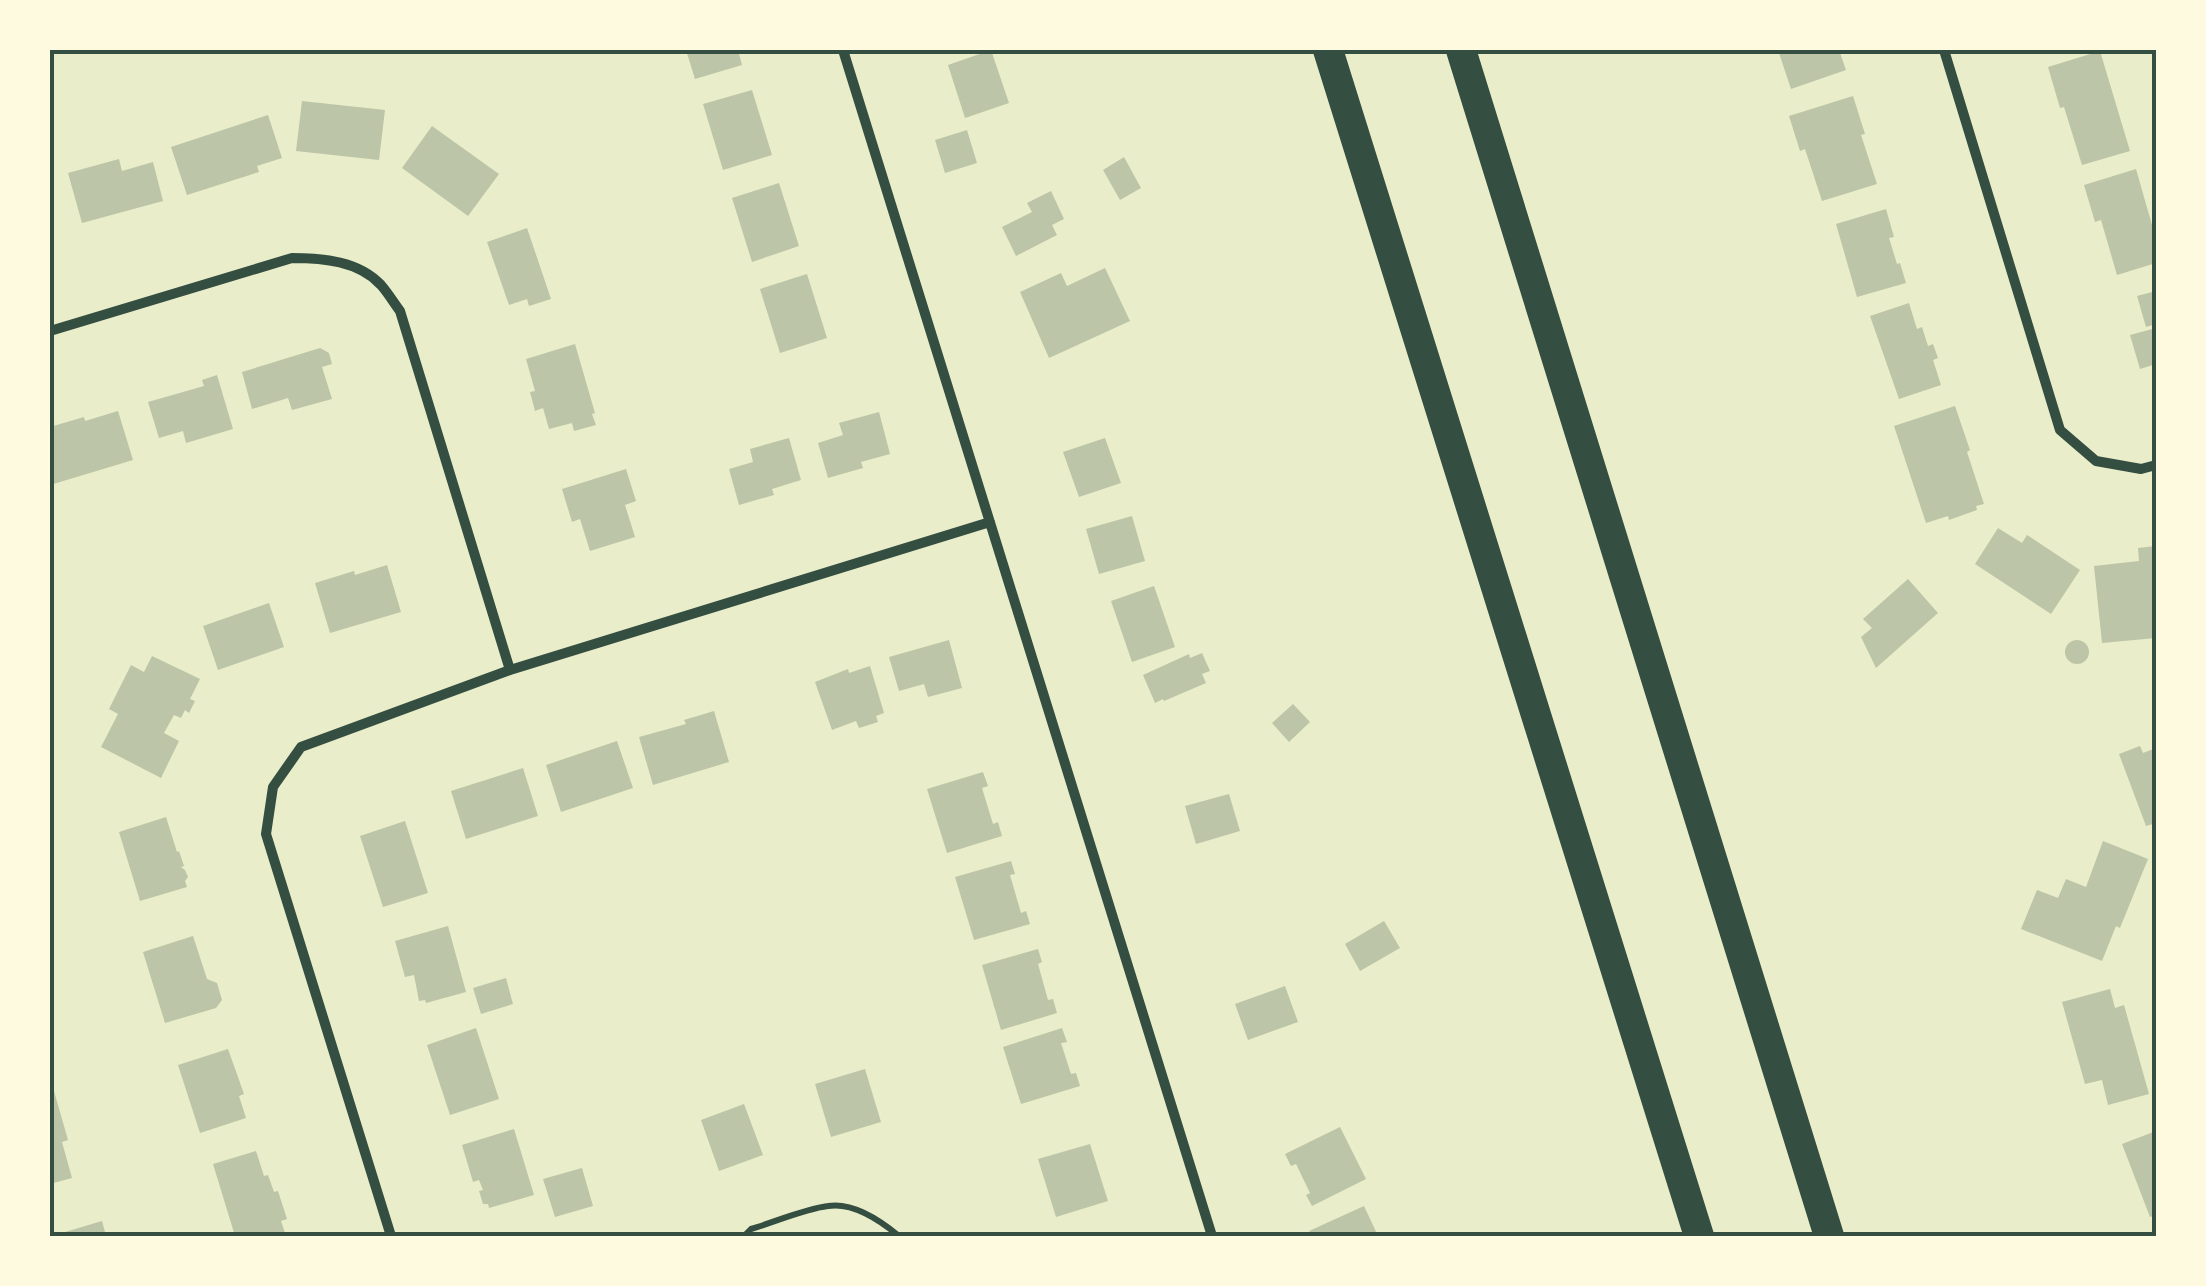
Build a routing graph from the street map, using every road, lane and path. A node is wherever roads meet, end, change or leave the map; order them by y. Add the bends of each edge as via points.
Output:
1 (843, 50) edge
2 (1328, 50) edge
3 (1460, 50) edge
4 (1944, 50) edge
5 (50, 330) edge
6 (2156, 464) edge
7 (990, 522) junction
8 (510, 670) junction
9 (391, 1236) edge
10 (744, 1236) edge
11 (899, 1236) edge
12 (1212, 1236) edge
13 (1698, 1236) edge
14 (1829, 1236) edge

1 - 7 street
2 - 13 highway
3 - 14 highway
4 - 6 street via 2060,430 2096,462 2142,469
5 - 8 street via 292,258 328,258 380,282 400,311
7 - 8 street
7 - 12 street
8 - 9 street via 301,747 272,787 266,834
10 - 11 path via 830,1205 859,1211

